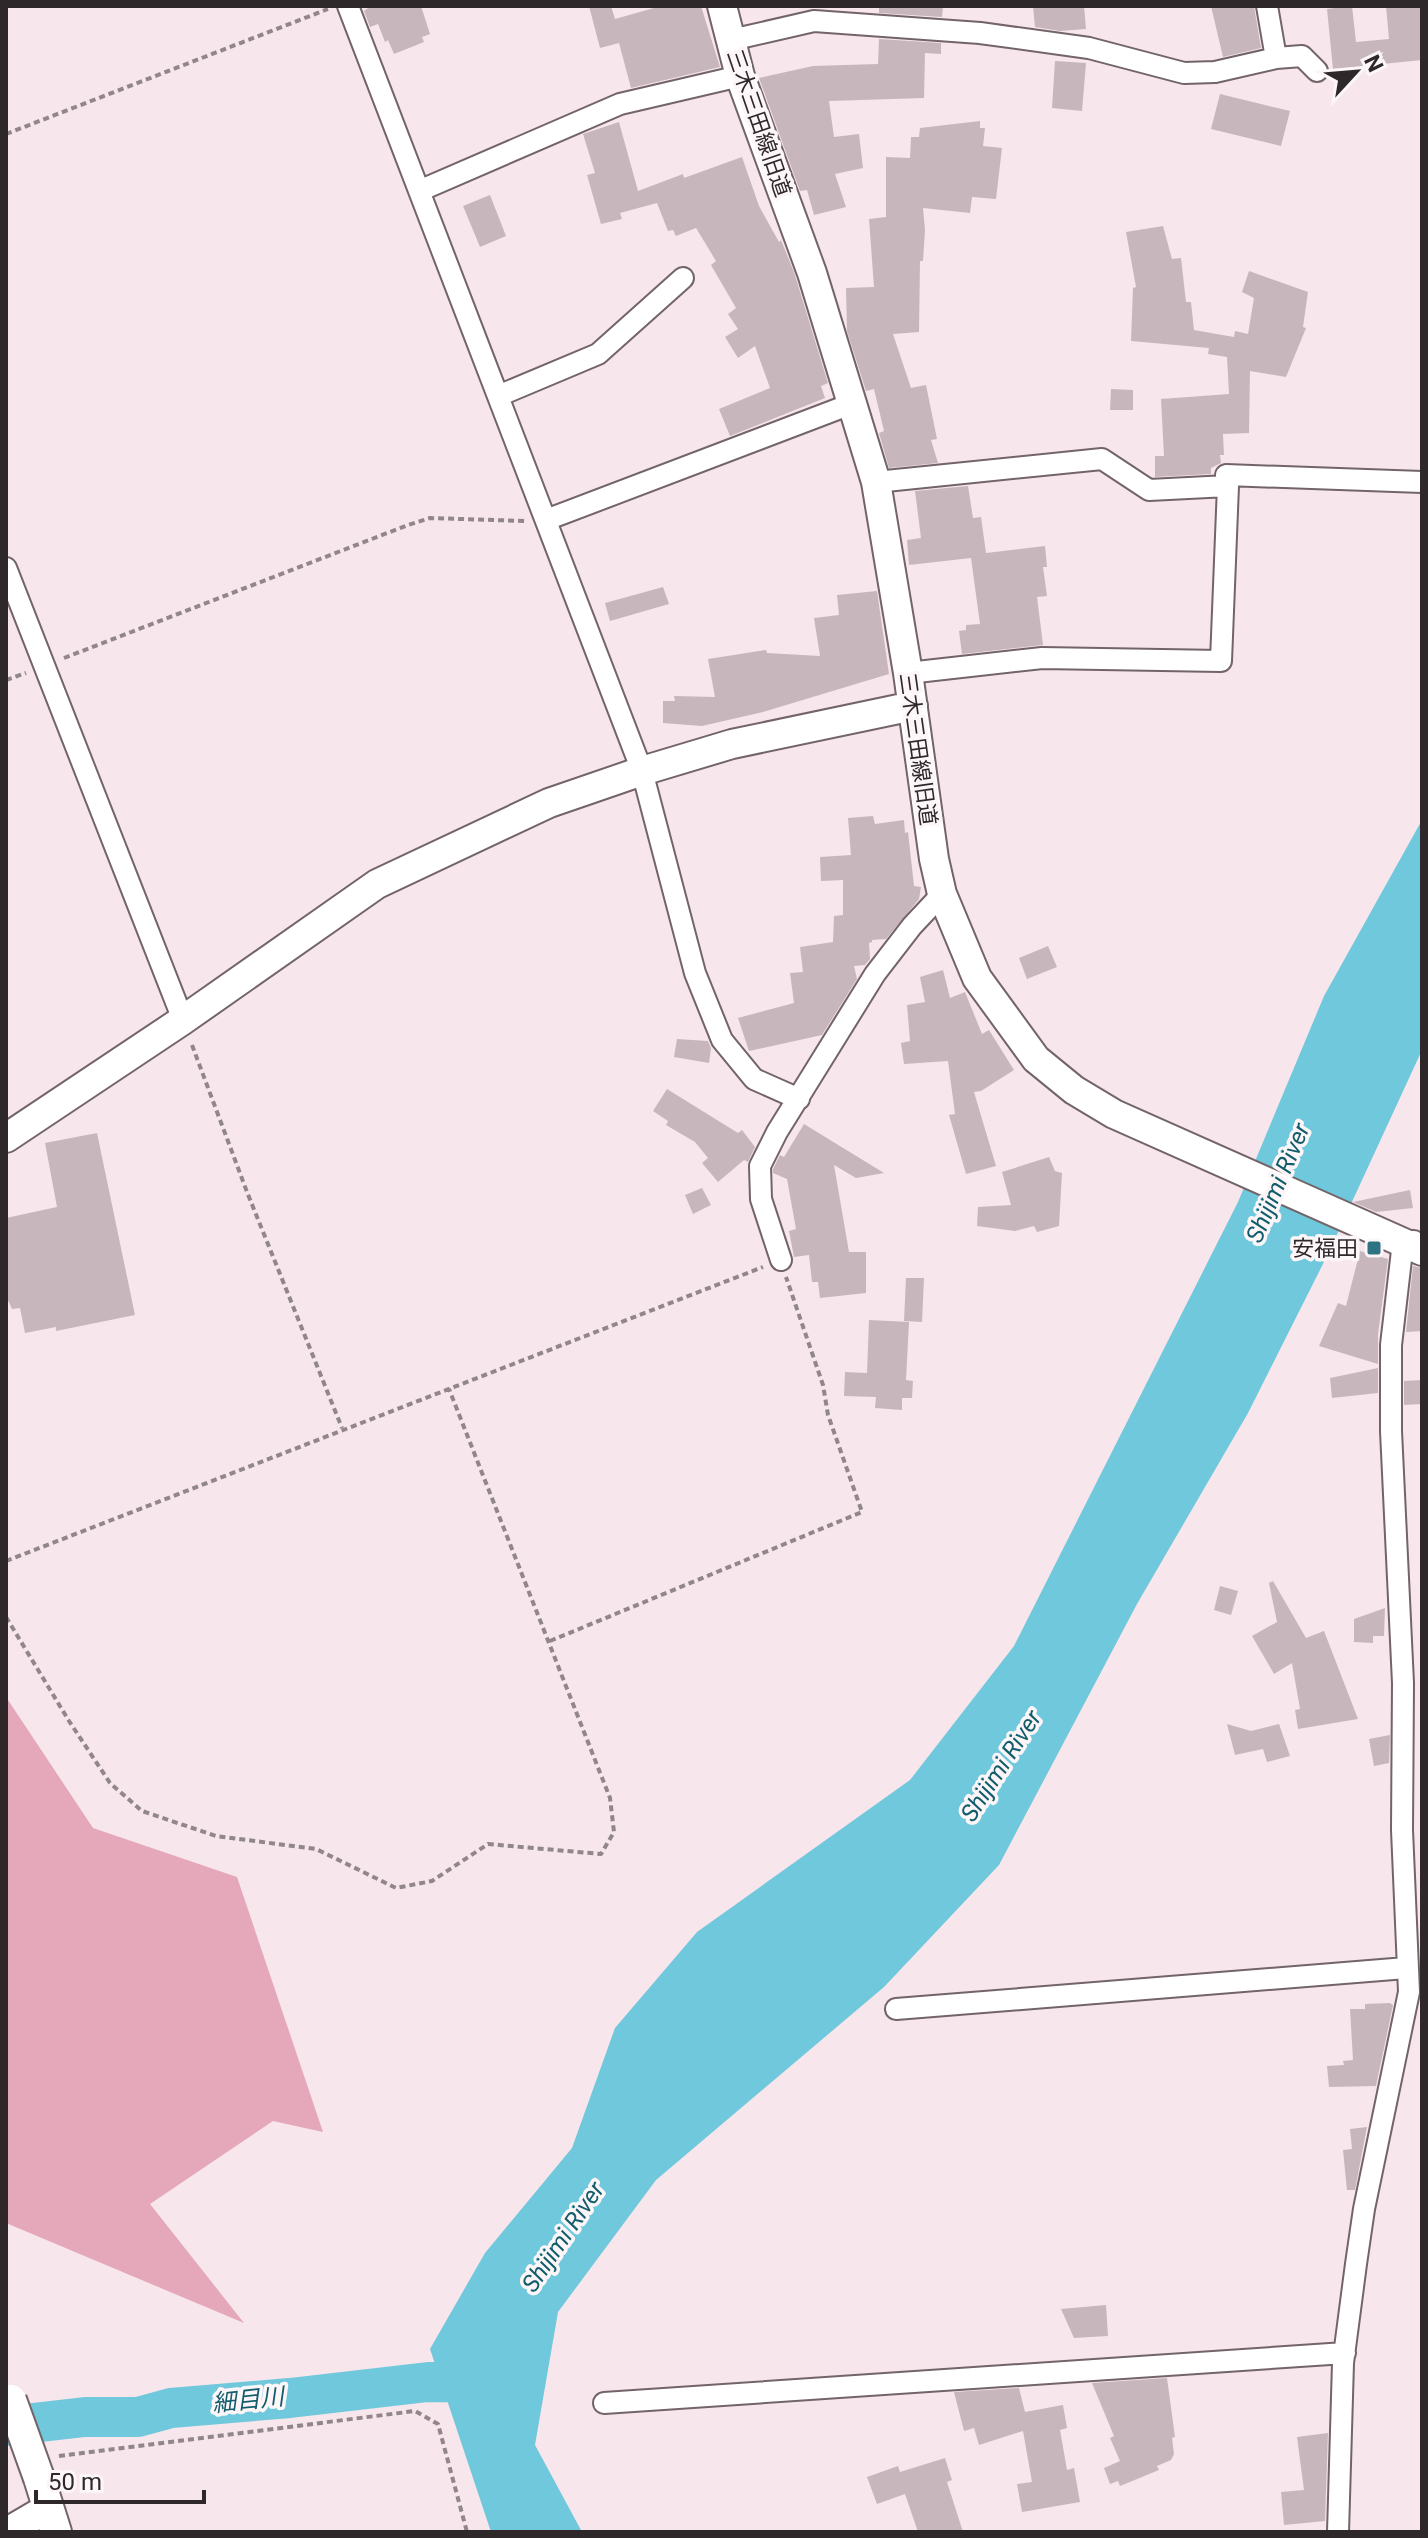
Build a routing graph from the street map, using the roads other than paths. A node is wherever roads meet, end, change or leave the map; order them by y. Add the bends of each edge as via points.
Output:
1 (348, 6) edge
2 (722, 6) edge
3 (1267, 6) edge
4 (731, 40) junction
5 (1276, 58) junction
6 (1317, 71) dead end
7 (740, 76) junction
8 (419, 191) junction
9 (683, 278) dead end
10 (498, 396) junction
11 (851, 404) junction
12 (876, 482) junction
13 (1422, 482) edge
14 (1228, 486) junction
15 (546, 520) junction
16 (6, 568) edge
17 (908, 673) junction
18 (913, 706) junction
19 (642, 771) junction
20 (942, 894) junction
21 (183, 1020) junction
22 (799, 1099) junction
23 (6, 1138) edge
24 (1416, 1245) edge
25 (781, 1260) road end
26 (1406, 1968) junction
27 (896, 2009) dead end
28 (1345, 2353) junction
29 (8, 2395) edge
30 (604, 2403) dead end
31 (52, 2520) edge
32 (7, 2532) edge
33 (1338, 2532) edge

1 - 8 street
2 - 4 street, 三木三田線旧道
3 - 5 street
4 - 5 street via 814,21 980,33 1089,48 1184,73 1215,72
4 - 7 street, 三木三田線旧道
5 - 6 street via 1302,56
7 - 8 street via 620,104
7 - 11 street, 三木三田線旧道 via 812,273
8 - 10 street
9 - 10 street via 598,354
10 - 15 street
11 - 12 street, 三木三田線旧道
11 - 15 street
12 - 14 street via 1102,459 1149,490
12 - 17 street, 三木三田線旧道
13 - 14 street via 1226,475
14 - 17 street via 1221,661 1042,658
15 - 19 street
16 - 21 street
17 - 18 street, 三木三田線旧道
18 - 19 street via 732,744
18 - 20 street, 三木三田線旧道
19 - 21 street via 549,803 377,884
19 - 22 street via 695,973 722,1040 754,1079
20 - 22 street via 875,974
20 - 24 street, 三木三田線旧道 via 977,978 1036,1059 1074,1090 1114,1114
21 - 23 street
22 - 25 street via 760,1166 761,1199
24 - 26 street via 1391,1345
26 - 27 street
26 - 28 street via 1409,1992 1364,2209
28 - 30 street
28 - 33 street
29 - 31 main road, bridge via 44,2469
31 - 32 street

